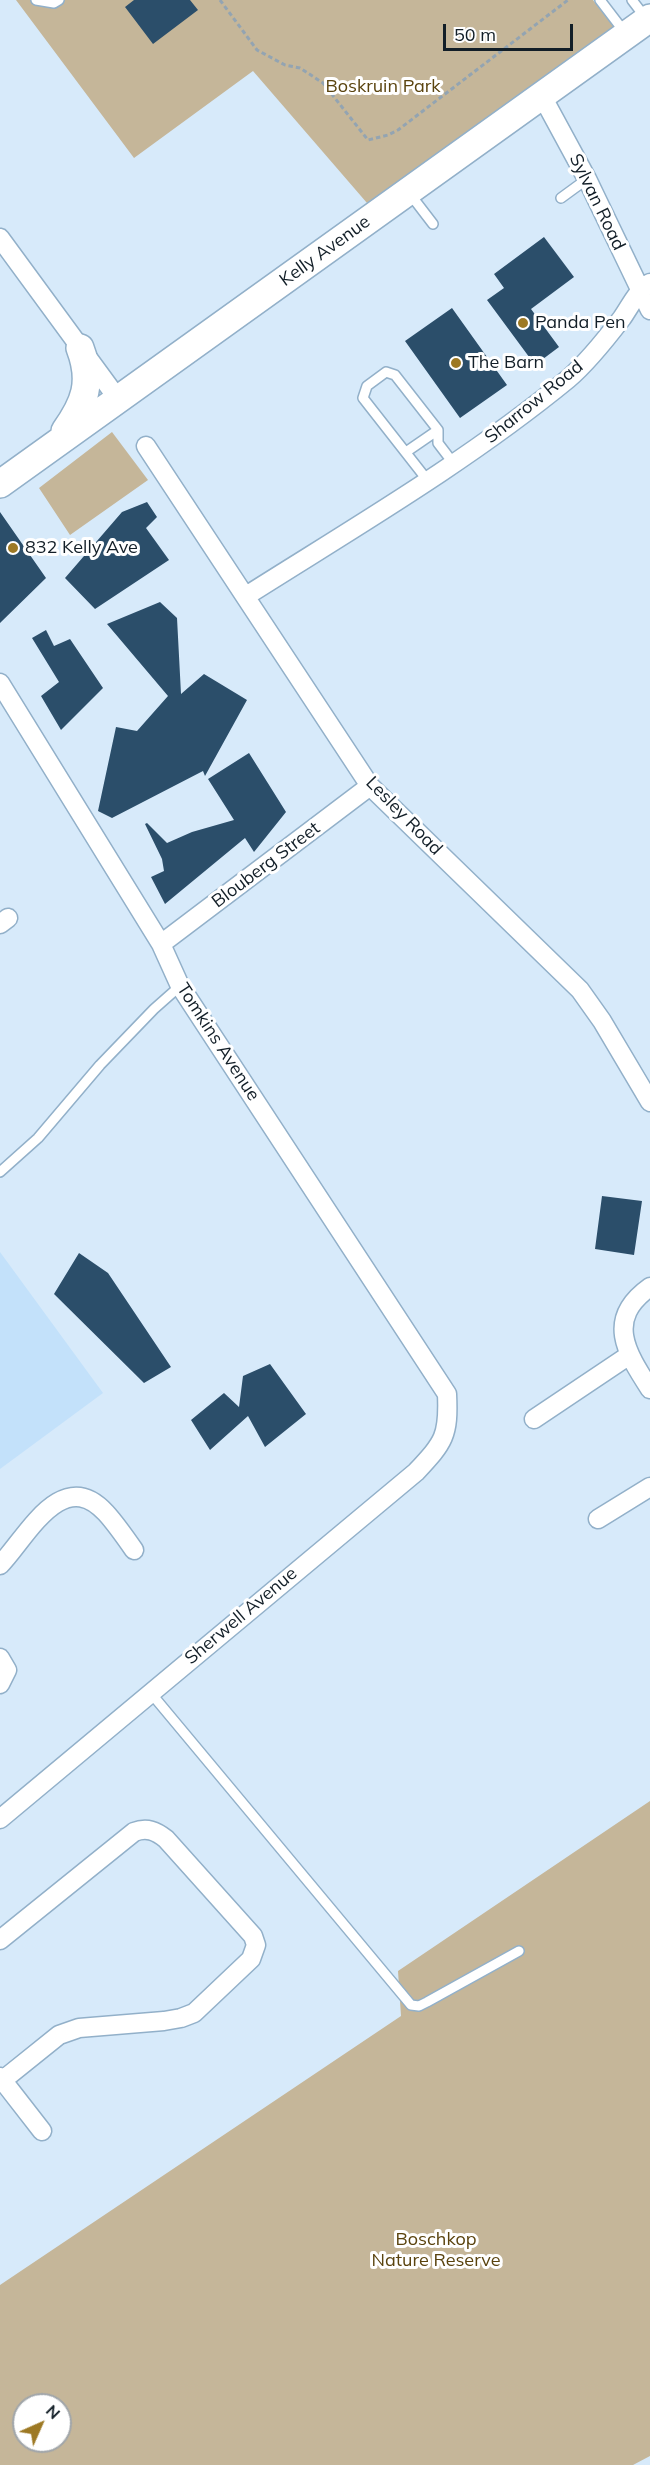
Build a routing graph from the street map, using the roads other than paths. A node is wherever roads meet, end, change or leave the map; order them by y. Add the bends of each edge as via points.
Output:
1 (36, 0) edge
2 (59, 0) edge
3 (600, 0) edge
4 (639, 18) edge
5 (542, 96) junction
6 (587, 179) junction
7 (408, 192) junction
8 (561, 198) dead end
9 (433, 224) dead end
10 (0, 237) edge
11 (645, 286) edge
12 (650, 310) edge
13 (80, 348) junction
14 (118, 399) junction
15 (438, 430) junction
16 (57, 442) junction
17 (146, 446) dead end
18 (409, 456) junction
19 (454, 464) junction
20 (428, 480) junction
21 (0, 484) edge
22 (246, 596) junction
23 (0, 683) edge
24 (370, 786) junction
25 (161, 944) junction
26 (180, 986) junction
27 (650, 1102) edge
28 (0, 1172) edge
29 (650, 1287) edge
30 (628, 1356) junction
31 (650, 1389) edge
32 (447, 1394) joint
33 (534, 1419) dead end
34 (650, 1487) edge
35 (598, 1520) dead end
36 (134, 1550) dead end
37 (0, 1565) edge
38 (0, 1658) edge
39 (0, 1684) edge
40 (150, 1692) junction
41 (0, 1819) edge
42 (0, 1940) edge
43 (519, 1951) dead end
44 (1, 2078) edge
45 (42, 2131) dead end

1 - 2 lane
3 - 4 lane
4 - 5 street, Kelly Avenue
5 - 6 street, Sylvan Road
5 - 7 street, Kelly Avenue
6 - 8 lane
6 - 11 street, Sylvan Road
7 - 9 lane
7 - 14 street, Kelly Avenue
10 - 13 street
11 - 12 street, Sylvan Road
11 - 19 street, Sharrow Road via 605,341 570,377
13 - 14 street
13 - 16 street via 87,365 83,401
14 - 16 street, Kelly Avenue
15 - 18 lane
15 - 18 lane via 390,372 367,386 363,398
15 - 19 lane via 438,443
16 - 21 street, Kelly Avenue
17 - 22 street, Lesley Road
18 - 20 lane
19 - 20 street, Sharrow Road
20 - 22 street, Sharrow Road
22 - 24 street, Lesley Road
23 - 25 street, Tomkins Avenue
24 - 25 street, Blouberg Street
24 - 27 street, Lesley Road via 580,990
25 - 26 street, Tomkins Avenue
26 - 28 lane via 100,1065 38,1138
26 - 32 street, Tomkins Avenue
29 - 30 street via 630,1304 623,1318
30 - 31 street
30 - 33 street
32 - 40 street, Sherwell Avenue via 447,1431 416,1472
34 - 35 street
36 - 37 street via 105,1511 75,1496 51,1506
38 - 39 street via 7,1670
40 - 41 street, Sherwell Avenue
40 - 43 lane via 411,2005 419,2006
42 - 44 street via 142,1829 158,1832 166,1839 253,1936 256,1945 251,1959 194,2013 164,2021 67,2032
44 - 45 street

